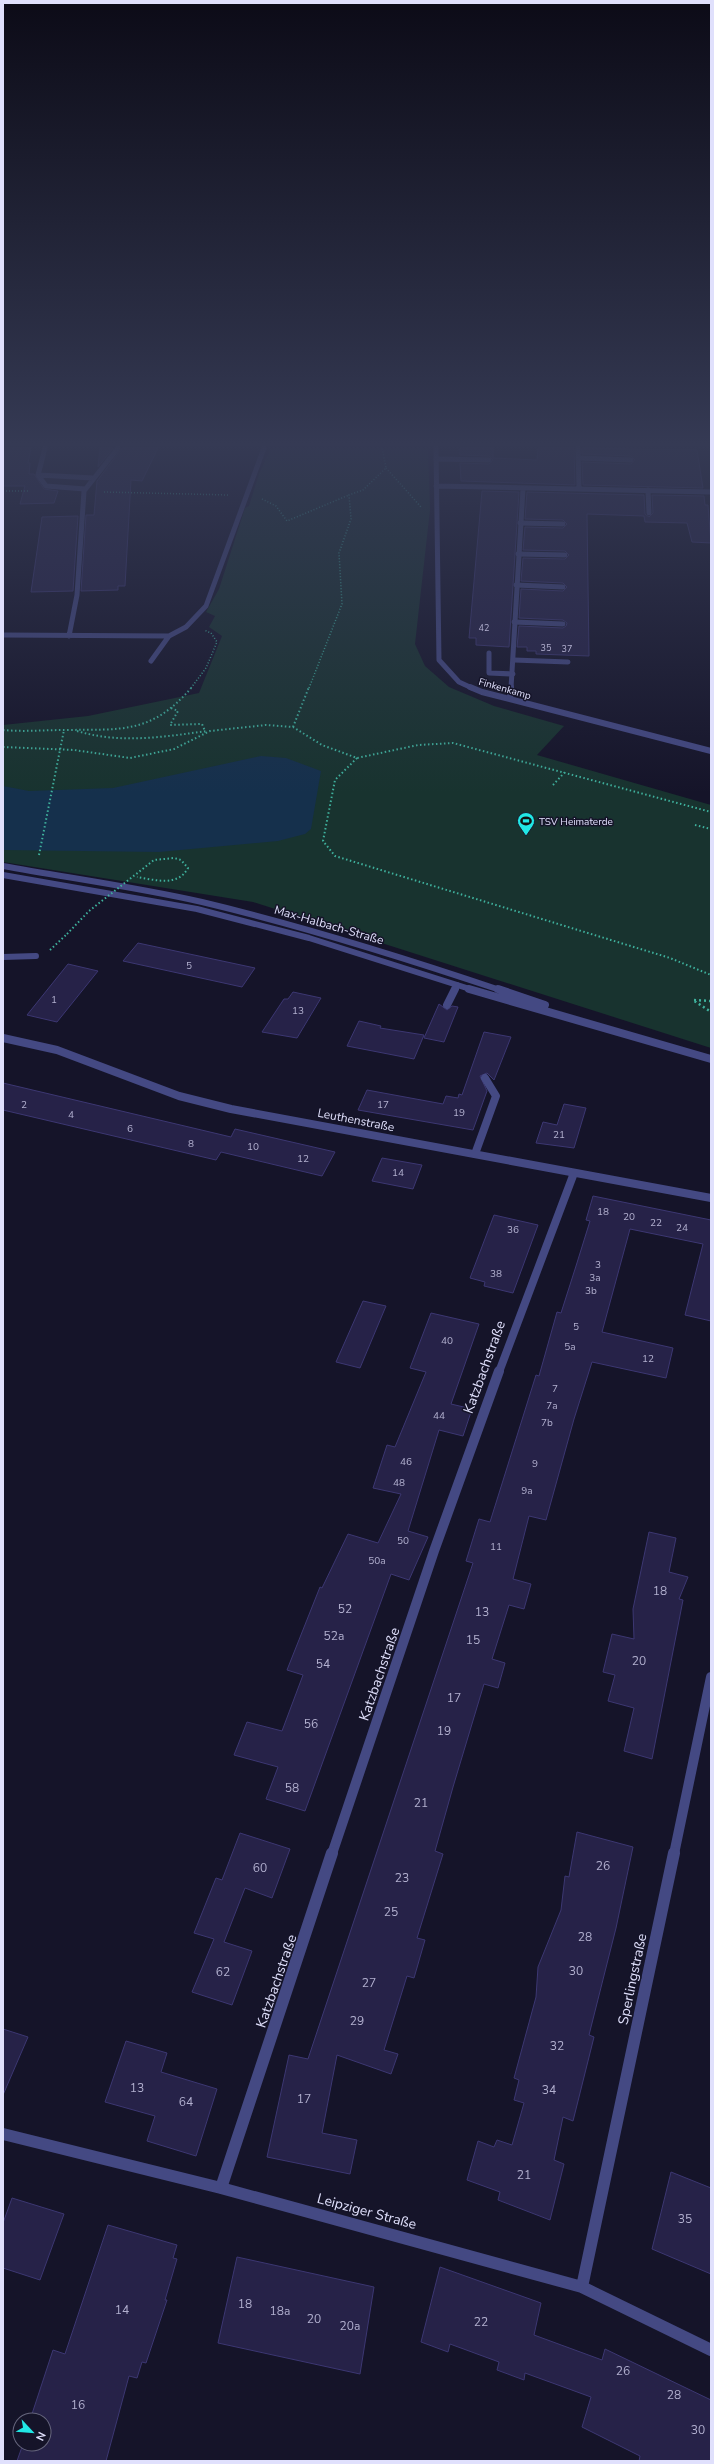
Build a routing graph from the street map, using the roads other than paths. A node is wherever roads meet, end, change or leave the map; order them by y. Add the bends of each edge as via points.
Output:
1 (79, 563) edge
2 (222, 563) edge
3 (437, 563) edge
4 (517, 563) edge
5 (516, 585) junction
6 (563, 587) dead end
7 (514, 622) junction
8 (563, 624) dead end
9 (3, 635) edge
10 (68, 636) junction
11 (169, 636) junction
12 (489, 653) dead end
13 (514, 660) junction
14 (151, 661) dead end
15 (568, 662) dead end
16 (514, 674) junction
17 (510, 700) junction
18 (711, 751) edge
19 (3, 866) edge
20 (3, 875) edge
21 (36, 956) road end
22 (3, 957) edge
23 (457, 985) junction
24 (447, 1006) dead end
25 (3, 1038) edge
26 (640, 1038) junction
27 (711, 1059) edge
28 (485, 1078) dead end
29 (475, 1154) junction
30 (574, 1172) junction
31 (711, 1198) edge
32 (711, 1677) edge
33 (3, 2134) edge
34 (221, 2188) junction
35 (582, 2287) junction
36 (711, 2350) edge

1 - 10 street via 77,595
2 - 11 street via 206,606 186,627
3 - 17 street, Finkenkamp via 438,660 459,682
4 - 5 street
5 - 6 street
5 - 7 street
7 - 8 street
7 - 13 street
9 - 10 street
10 - 11 street
11 - 14 street
12 - 16 street via 489,673
13 - 15 street
13 - 16 street
16 - 17 street
17 - 18 street, Finkenkamp
19 - 26 street, Max-Halbach-Straße via 199,902 314,931 432,966
20 - 23 street, Max-Halbach-Straße via 197,908 309,938
21 - 22 street
23 - 24 street
23 - 26 street, Max-Halbach-Straße
25 - 29 street, Leuthenstraße via 57,1050 179,1096 231,1109
26 - 27 street, Max-Halbach-Straße
28 - 29 street via 496,1096
29 - 30 street, Leuthenstraße
30 - 31 street, Leuthenstraße
30 - 34 street, Katzbachstraße via 521,1306 470,1450
32 - 35 street, Sperlingstraße
33 - 34 street, Leipziger Straße
34 - 35 street, Leipziger Straße
35 - 36 street, Leipziger Straße

